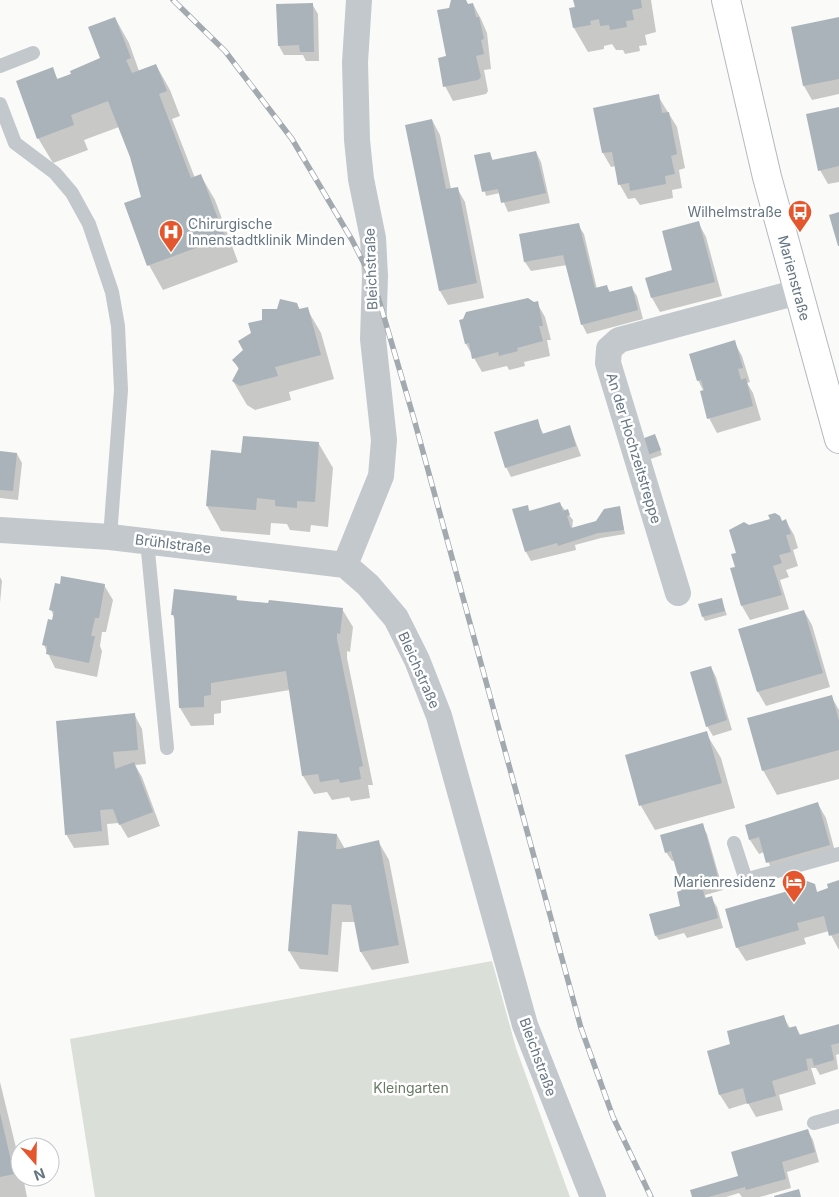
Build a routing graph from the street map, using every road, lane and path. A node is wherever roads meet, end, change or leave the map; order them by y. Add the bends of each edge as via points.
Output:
1 (359, 0) edge
2 (726, 0) edge
3 (33, 53) dead end
4 (0, 66) edge
5 (0, 104) edge
6 (798, 292) junction
7 (839, 439) edge
8 (0, 530) edge
9 (110, 537) junction
10 (147, 541) junction
11 (345, 565) junction
12 (678, 593) dead end
13 (167, 748) dead end
14 (734, 843) dead end
15 (839, 854) edge
16 (839, 1116) edge
17 (814, 1123) dead end
18 (594, 1197) edge

1 - 11 street, Bleichstraße via 355,62 357,140 373,238 373,339 384,440 381,476
2 - 6 street, Marienstraße
3 - 4 lane
5 - 9 lane via 14,143 55,173 72,193 89,224 112,292 118,326 121,390
6 - 7 street, Marienstraße
6 - 12 street, An der Hochzeitstreppe via 619,340 609,349 608,363
8 - 9 street, Brühlstraße
9 - 10 street, Brühlstraße
10 - 11 street, Brühlstraße
10 - 13 lane
11 - 18 street, Bleichstraße via 368,585 396,618 417,660 439,716 525,1026
14 - 15 lane via 748,879
16 - 17 lane

